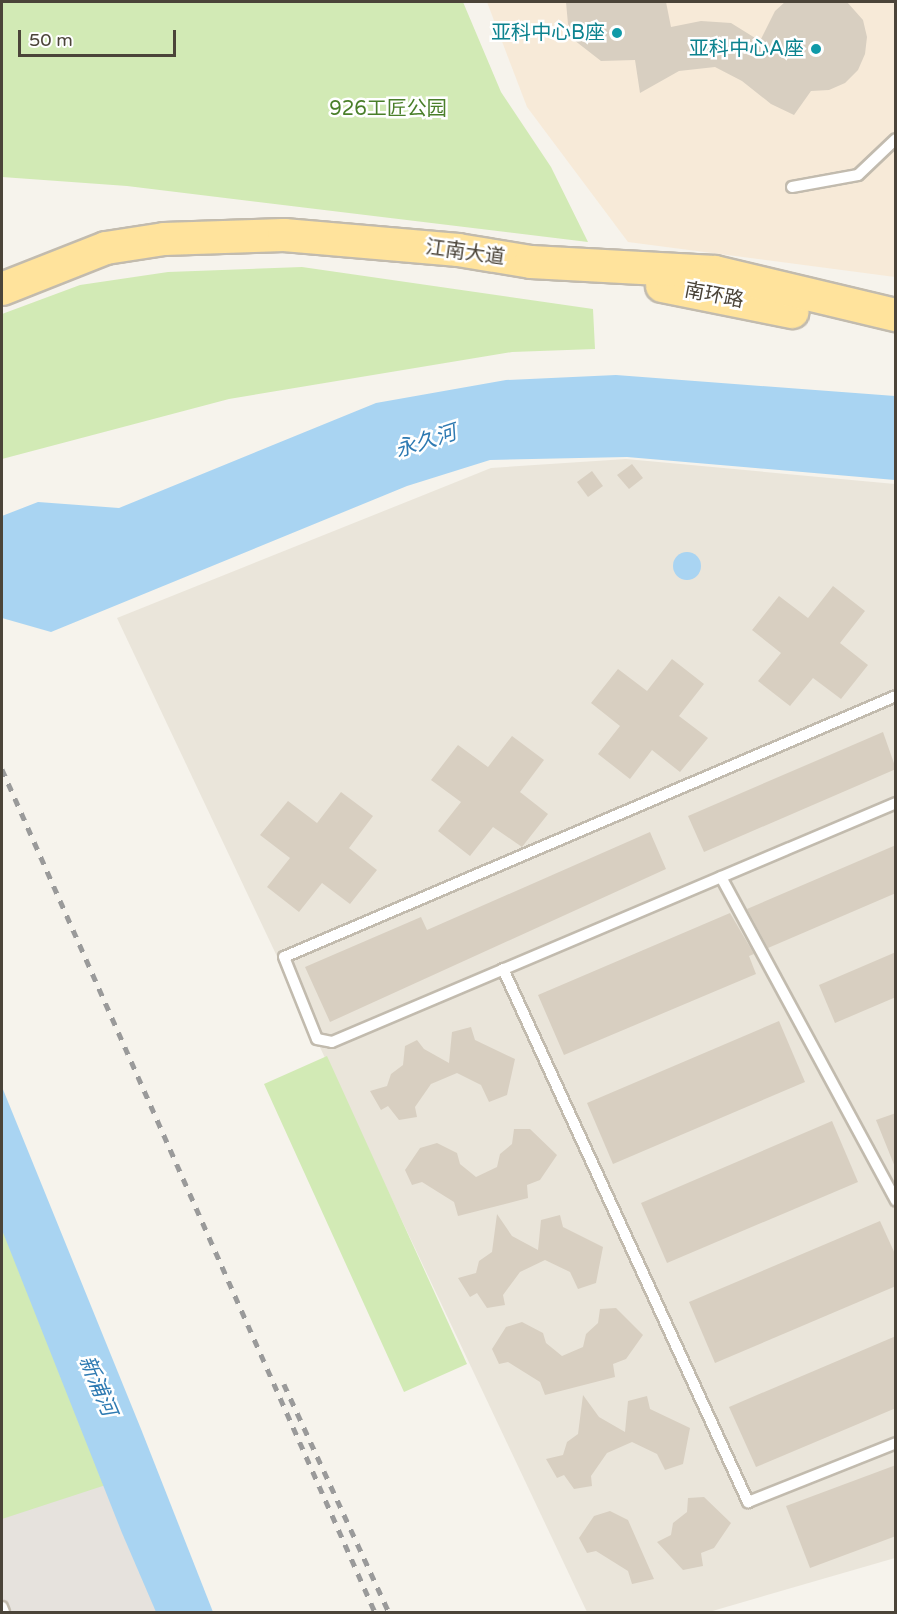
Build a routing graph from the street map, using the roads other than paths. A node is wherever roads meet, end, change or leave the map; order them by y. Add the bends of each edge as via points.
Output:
1 (896, 139) edge
2 (792, 187) dead end
3 (531, 262) junction
4 (2, 289) edge
5 (896, 315) edge
6 (896, 334) edge
7 (896, 696) edge
8 (896, 803) edge
9 (721, 877) junction
10 (503, 969) junction
11 (896, 1201) edge
12 (896, 1443) edge
13 (2, 1607) edge
14 (4, 1612) edge

1 - 2 lane via 858,175
3 - 4 main road, 江南大道 via 458,250 284,235 165,239 106,248
3 - 5 main road, 江南大道 via 716,272
3 - 6 main road, 南环路
7 - 10 lane via 285,957 317,1039 332,1042
8 - 9 lane
9 - 10 lane
9 - 11 lane
10 - 12 lane via 748,1502
13 - 14 lane

